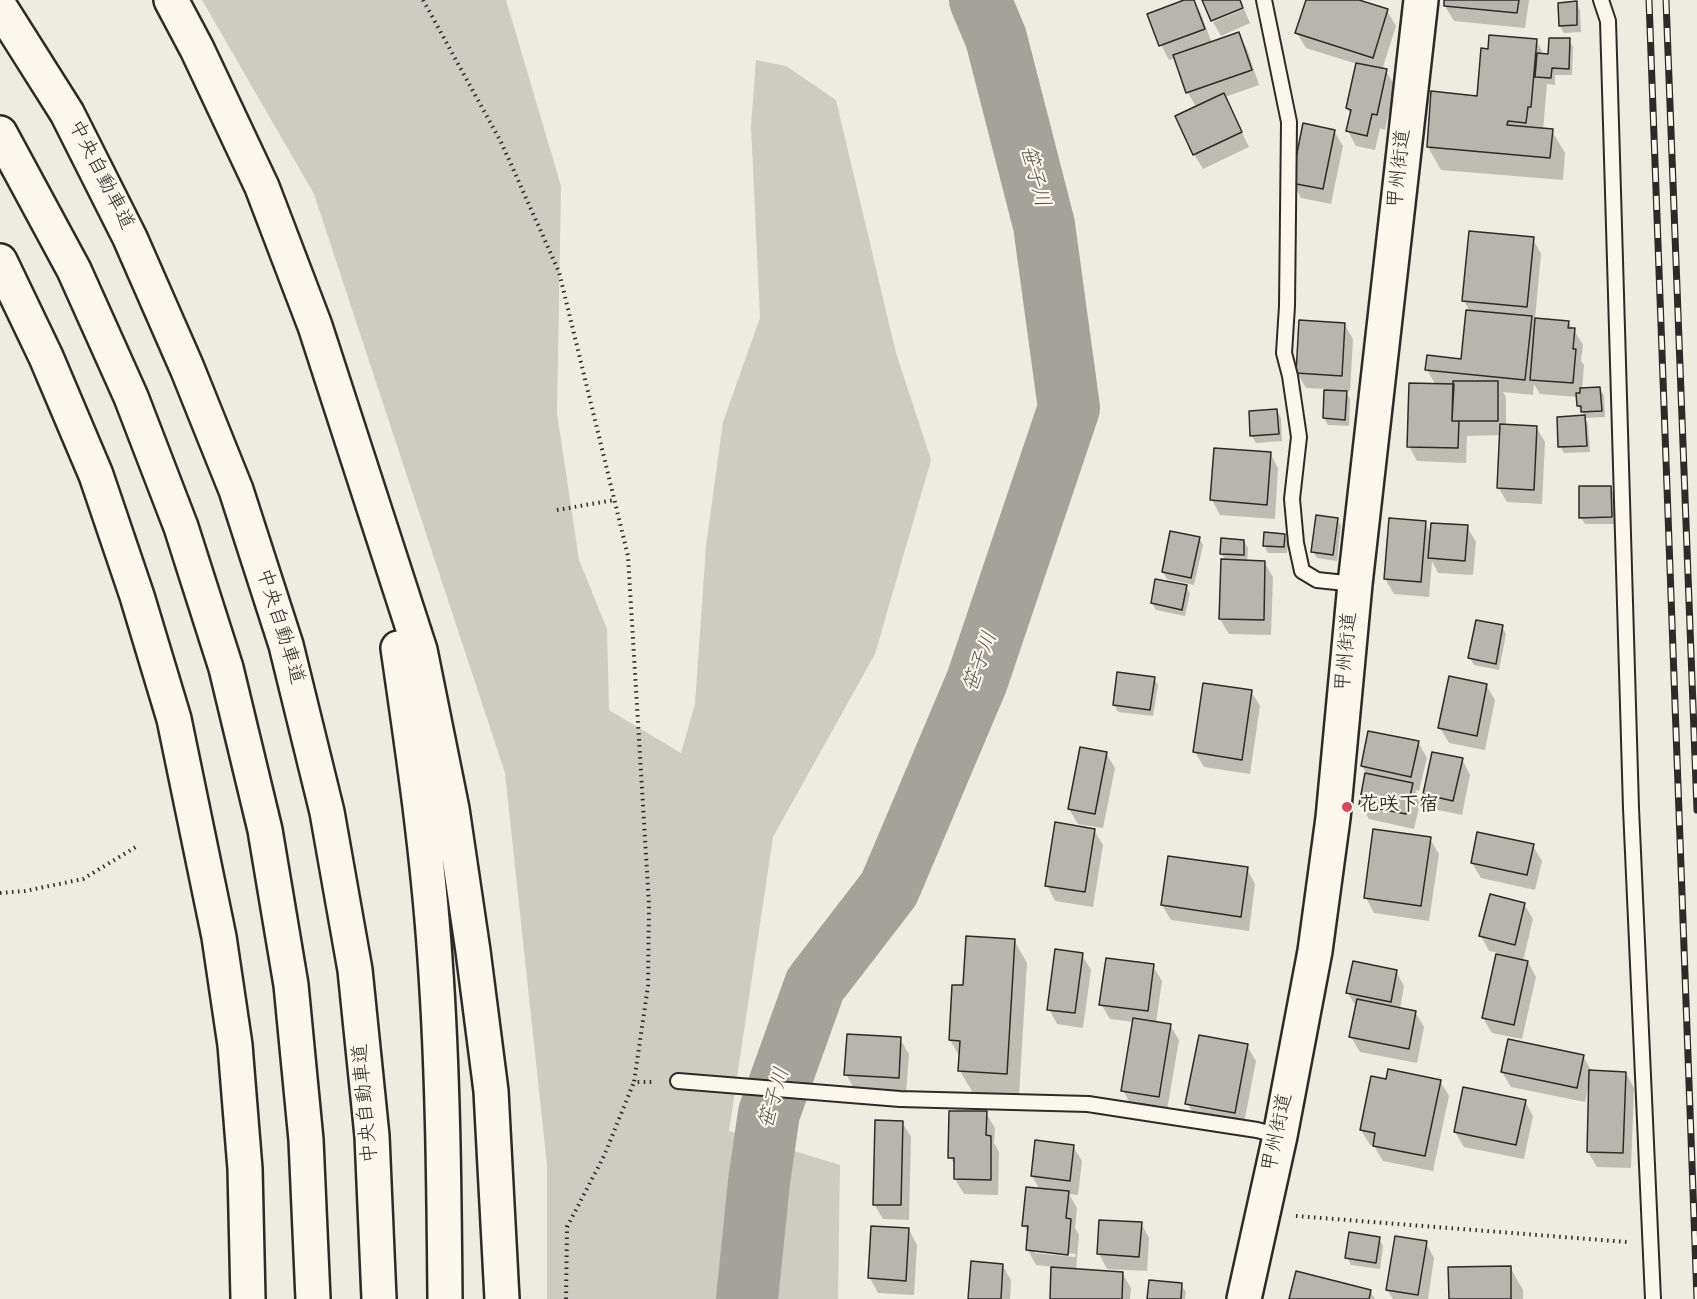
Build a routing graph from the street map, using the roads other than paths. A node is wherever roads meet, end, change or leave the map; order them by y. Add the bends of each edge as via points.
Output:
1 (171, 0) edge
2 (1264, 0) edge
3 (1421, 0) edge
4 (1600, 0) edge
5 (0, 7) edge
6 (0, 133) edge
7 (0, 261) edge
8 (360, 470) junction
9 (1355, 584) junction
10 (678, 1082) road end
11 (1280, 1136) junction
12 (248, 1299) edge
13 (313, 1299) edge
14 (379, 1299) edge
15 (445, 1299) edge
16 (502, 1299) edge
17 (1244, 1299) edge
18 (1653, 1299) edge

1 - 8 main road via 262,187 315,326
2 - 9 lane via 1289,122 1284,353 1299,437 1292,499 1296,543 1302,571 1317,580
3 - 9 main road, 甲州街道
4 - 18 lane via 1608,21 1631,808
5 - 14 main road, 中央自動車道 via 67,113 130,238 236,490 286,645 327,812 355,969 372,1136
6 - 13 main road via 74,270 131,397 181,527 226,668 265,830 291,985 306,1140
7 - 12 main road via 96,475 174,719 219,937 235,1045 245,1168
8 - 15 main road via 398,647 422,817 435,959 443,1121
8 - 16 main road via 420,650 452,809 491,1091
9 - 11 main road, 甲州街道 via 1333,818 1315,951
10 - 11 lane via 900,1099 1088,1104
11 - 17 main road, 甲州街道

